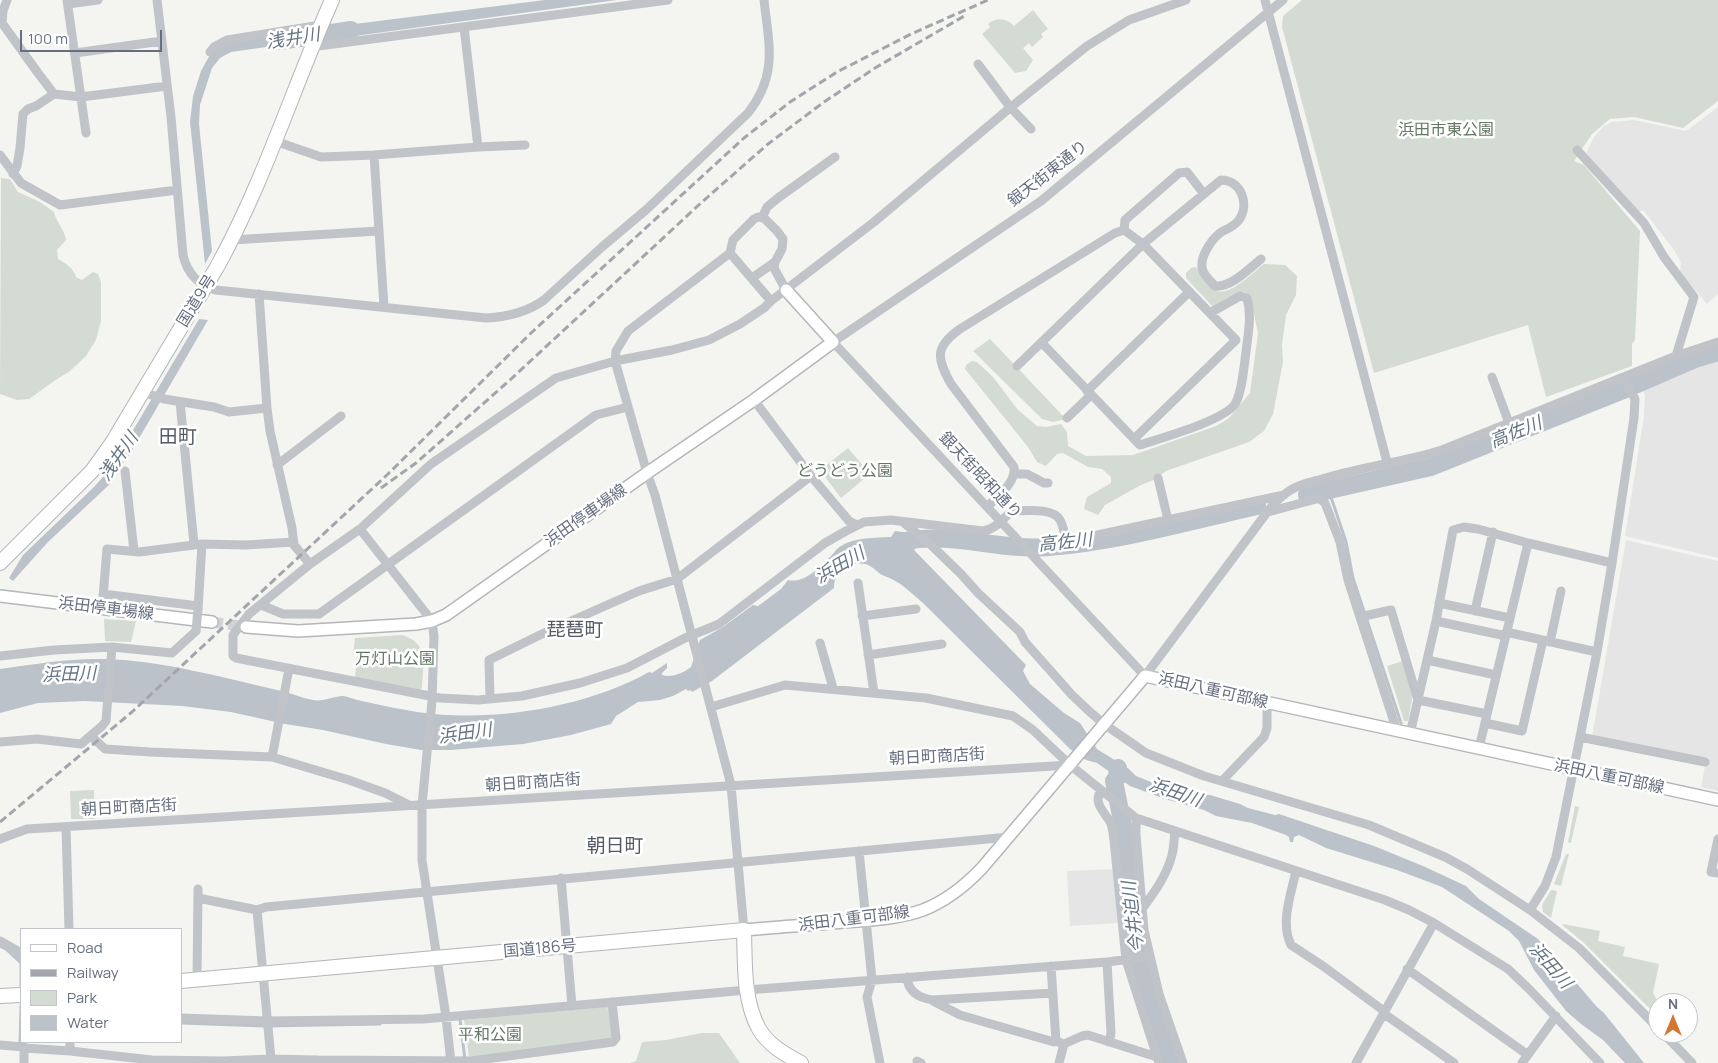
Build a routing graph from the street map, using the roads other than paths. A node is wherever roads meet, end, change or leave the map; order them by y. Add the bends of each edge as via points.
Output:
1 (7, 0) edge
2 (98, 0) edge
3 (157, 0) edge
4 (332, 0) edge
5 (668, 0) edge
6 (764, 0) edge
7 (1186, 0) edge
8 (1265, 0) edge
9 (1283, 0) edge
10 (67, 2) edge
11 (1268, 12) junction
12 (464, 27) junction
13 (316, 36) junction
14 (162, 41) junction
15 (210, 52) dead end
16 (75, 53) junction
17 (978, 64) dead end
18 (167, 86) junction
19 (54, 94) junction
20 (82, 97) junction
21 (1010, 108) junction
22 (1031, 130) dead end
23 (86, 133) dead end
24 (275, 141) junction
25 (525, 146) dead end
26 (478, 147) junction
27 (1577, 150) dead end
28 (0, 155) edge
29 (374, 155) junction
30 (835, 157) dead end
31 (13, 174) junction
32 (177, 190) junction
33 (1204, 194) junction
34 (762, 218) junction
35 (1124, 230) junction
36 (378, 231) junction
37 (232, 240) junction
38 (1143, 244) junction
39 (730, 253) junction
40 (1261, 259) dead end
41 (775, 262) junction
42 (752, 278) junction
43 (205, 288) junction
44 (786, 290) junction
45 (1189, 292) junction
46 (259, 294) junction
47 (771, 301) junction
48 (384, 306) junction
49 (1210, 313) junction
50 (1236, 340) junction
51 (833, 342) junction
52 (1718, 342) edge
53 (1042, 343) junction
54 (1246, 349) junction
55 (1676, 356) junction
56 (615, 361) junction
57 (1018, 366) dead end
58 (1492, 377) dead end
59 (1626, 380) junction
60 (147, 393) junction
61 (1089, 393) junction
62 (754, 400) junction
63 (180, 402) junction
64 (628, 407) junction
65 (266, 408) junction
66 (341, 416) dead end
67 (1067, 418) dead end
68 (1509, 423) junction
69 (1134, 439) junction
70 (1387, 462) junction
71 (277, 465) junction
72 (125, 471) dead end
73 (647, 473) junction
74 (1015, 474) junction
75 (811, 476) junction
76 (1158, 478) dead end
77 (1048, 483) dead end
78 (1284, 495) junction
79 (988, 506) junction
80 (1268, 512) junction
81 (1168, 520) junction
82 (1002, 521) junction
83 (902, 522) junction
84 (857, 525) junction
85 (360, 529) junction
86 (1493, 532) junction
87 (294, 542) junction
88 (1528, 543) junction
89 (198, 544) junction
90 (134, 551) junction
91 (0, 563) edge
92 (1612, 563) junction
93 (310, 564) junction
94 (388, 564) junction
95 (677, 579) junction
96 (858, 583) dead end
97 (1561, 591) dead end
98 (103, 594) junction
99 (0, 596) edge
100 (1439, 603) junction
101 (261, 605) junction
102 (198, 608) junction
103 (102, 609) junction
104 (916, 609) dead end
105 (1475, 611) junction
106 (862, 616) junction
107 (1364, 616) junction
108 (1510, 618) junction
109 (432, 621) junction
110 (212, 622) tunnel mouth
111 (1436, 622) junction
112 (246, 627) tunnel mouth
113 (1506, 634) junction
114 (692, 638) junction
115 (1546, 641) junction
116 (820, 642) dead end
117 (942, 644) dead end
118 (112, 649) junction
119 (1596, 652) junction
120 (868, 655) junction
121 (0, 656) edge
122 (1427, 660) junction
123 (289, 671) junction
124 (1496, 675) junction
125 (1145, 676) junction
126 (833, 688) junction
127 (874, 693) junction
128 (490, 698) junction
129 (432, 699) junction
130 (1418, 700) junction
131 (1267, 703) junction
132 (711, 707) junction
133 (1486, 718) junction
134 (1103, 725) junction
135 (1397, 731) junction
136 (1410, 734) junction
137 (91, 736) junction
138 (1580, 737) junction
139 (0, 742) edge
140 (1480, 748) junction
141 (272, 757) junction
142 (1705, 762) dead end
143 (1071, 763) junction
144 (1573, 770) junction
145 (1222, 781) junction
146 (731, 785) junction
147 (1101, 791) junction
148 (1718, 800) edge
149 (422, 805) junction
150 (410, 806) junction
151 (1136, 818) junction
152 (66, 826) junction
153 (1175, 831) junction
154 (1009, 838) junction
155 (0, 839) edge
156 (1718, 839) edge
157 (860, 851) junction
158 (739, 862) junction
159 (1296, 871) junction
160 (1718, 873) edge
161 (561, 878) junction
162 (426, 891) junction
163 (1142, 909) junction
164 (257, 910) junction
165 (1530, 910) junction
166 (866, 920) junction
167 (1434, 922) junction
168 (70, 928) edge
169 (744, 930) junction
170 (0, 941) edge
171 (567, 947) junction
172 (20, 955) edge
173 (1147, 955) junction
174 (436, 959) junction
175 (1128, 960) junction
176 (1107, 962) junction
177 (1051, 966) junction
178 (1407, 969) junction
179 (263, 974) junction
180 (907, 978) junction
181 (197, 980) junction
182 (872, 980) junction
183 (182, 981) edge
184 (747, 990) junction
185 (1053, 993) junction
186 (20, 995) edge
187 (0, 996) edge
188 (933, 1000) junction
189 (612, 1002) junction
190 (572, 1006) junction
191 (1384, 1012) junction
192 (1556, 1016) junction
193 (446, 1017) junction
194 (182, 1018) edge
195 (1648, 1018) edge
196 (268, 1021) junction
197 (1109, 1042) junction
198 (1060, 1043) junction
199 (1673, 1043) edge
200 (0, 1045) edge
201 (21, 1047) junction
202 (70, 1047) edge
203 (1528, 1055) junction
204 (271, 1059) junction
205 (1158, 1060) edge
206 (152, 1061) edge
207 (317, 1061) edge
208 (451, 1062) edge
209 (24, 1063) edge
210 (801, 1063) edge
211 (880, 1063) edge
212 (1059, 1063) edge
213 (1183, 1063) edge
214 (1356, 1063) edge
215 (1454, 1063) edge
216 (1522, 1063) edge
217 (1600, 1063) edge
218 (1692, 1063) edge

1 - 19 street via 2,22
2 - 10 street
3 - 14 street
4 - 13 highway, 国道9号
5 - 12 street
6 - 48 street via 769,67 759,99 660,196 553,293 533,308 500,317
7 - 21 street via 1114,28
8 - 11 street
9 - 11 street, 銀天街東通り
10 - 16 street
11 - 51 street, 銀天街東通り via 1041,201
11 - 70 street
12 - 13 street
12 - 26 street
13 - 15 street via 227,40
13 - 24 highway, 国道9号
14 - 16 street
14 - 18 street
16 - 20 street
17 - 21 street
18 - 20 street
18 - 32 street
19 - 20 street
19 - 31 street via 24,114
20 - 23 street
21 - 22 street
21 - 44 street via 874,222
24 - 29 street via 321,157
24 - 37 highway, 国道9号
25 - 26 street
26 - 29 street
27 - 55 street via 1644,223 1694,297
28 - 31 street
29 - 36 street
30 - 34 street via 767,207
31 - 32 street via 26,187 60,205
32 - 43 street via 186,265
33 - 35 street via 1187,172 1179,172 1125,220
33 - 38 street
33 - 40 street via 1221,180 1228,180 1239,189 1244,202 1239,221 1212,240 1203,260 1203,272 1215,286 1230,283
34 - 39 street via 754,219 733,240
34 - 41 street via 783,239
35 - 38 street
35 - 74 street via 960,329 942,346 944,371 951,384 1014,467
36 - 37 street
36 - 48 street
37 - 43 highway, 国道9号
38 - 45 street
38 - 53 street
39 - 42 street
39 - 56 street via 628,331 616,351
41 - 42 street
41 - 44 street via 776,272
42 - 47 street
43 - 46 street
43 - 60 highway, 国道9号
44 - 47 street
44 - 51 main road
45 - 49 street
45 - 61 street
46 - 48 street
46 - 65 street
47 - 56 street via 740,324 710,340
49 - 50 street
49 - 54 street via 1240,296 1247,298 1250,315
50 - 54 street
50 - 69 street
51 - 62 main road, 浜田停車場線
51 - 79 street, 銀天街昭和通り
52 - 55 street
53 - 57 street
53 - 61 street
54 - 69 street via 1237,400 1226,413 1140,445
55 - 59 street
56 - 64 street
56 - 85 street via 556,378 431,464
58 - 68 street
59 - 68 street
59 - 92 street via 1635,399 1634,418
60 - 63 street
60 - 91 highway, 国道9号 via 92,471
61 - 67 street
61 - 69 street
62 - 73 main road, 浜田停車場線
62 - 75 street
63 - 65 street via 229,412
63 - 89 street
64 - 73 street
64 - 94 street via 596,415
65 - 71 street
66 - 71 street
68 - 70 street via 1442,450
70 - 78 street via 1299,486
71 - 87 street
72 - 90 street
73 - 95 street
73 - 109 main road, 浜田停車場線 via 454,610
74 - 77 street via 1027,474
74 - 79 street
75 - 84 street via 848,521
75 - 95 street
76 - 81 street
78 - 80 street
78 - 81 street
79 - 82 street, 銀天街昭和通り
80 - 107 street via 1316,499 1323,501 1340,542 1348,580
80 - 125 street
81 - 82 street via 1079,539 1066,539 1061,521 1052,513 1011,511
82 - 83 street via 983,532
82 - 125 street, 銀天街昭和通り
83 - 84 street via 891,520
83 - 134 street via 929,543 1020,632 1042,662
84 - 114 street via 825,544 726,619
85 - 93 street
85 - 94 street
86 - 88 street
86 - 100 street via 1464,527 1453,530
86 - 105 street
87 - 89 street
87 - 93 street
88 - 92 street
88 - 108 street
89 - 90 street
89 - 102 street
90 - 98 street via 106,549
92 - 119 street
93 - 101 street
94 - 101 street via 319,614 283,614
94 - 109 street
95 - 114 street
95 - 128 street via 639,591 489,660
96 - 106 street
97 - 115 street
98 - 102 street
98 - 103 street
99 - 103 main road, 浜田停車場線
100 - 105 street
100 - 111 street
101 - 123 street via 234,635 233,656
102 - 118 street, bridge via 196,632 172,653
103 - 110 main road, 浜田停車場線
104 - 106 street
105 - 108 street
106 - 120 street
107 - 130 street via 1391,610
107 - 135 street
108 - 113 street
109 - 112 main road, 浜田停車場線 via 316,630
109 - 129 street
111 - 113 street
111 - 122 street
113 - 115 street
113 - 124 street
114 - 128 street via 628,668 555,689
114 - 132 street
115 - 119 street
115 - 133 street via 1522,732
116 - 126 street
117 - 120 street
118 - 121 street via 54,650
118 - 137 street via 106,720
119 - 138 street
120 - 127 street
122 - 124 street
122 - 130 street
123 - 129 street
123 - 141 street
124 - 133 street
125 - 131 main road, 浜田八重可部線
125 - 134 main road, 浜田八重可部線
126 - 127 street
126 - 132 street via 785,685
127 - 143 street via 926,698 1013,716
128 - 129 street
129 - 149 street
130 - 133 street
130 - 136 street
131 - 135 main road, 浜田八重可部線
131 - 145 street via 1264,737
132 - 146 street
133 - 140 street
134 - 143 main road, 浜田八重可部線
134 - 145 street via 1146,753
135 - 136 main road, 浜田八重可部線
136 - 140 main road, 浜田八重可部線
137 - 139 street via 81,744 37,739
137 - 141 street via 105,749
138 - 142 street
138 - 144 street
140 - 144 main road, 浜田八重可部線
141 - 150 street via 349,780
143 - 146 street, 朝日町商店街
143 - 147 street
143 - 154 main road, 浜田八重可部線
144 - 148 main road, 浜田八重可部線
144 - 165 street via 1552,869 1546,886
145 - 165 street via 1348,818 1410,841 1467,869
146 - 149 street, 朝日町商店街
146 - 158 street
147 - 151 street
147 - 175 street via 1098,801 1112,830
149 - 150 street, 朝日町商店街
149 - 162 street via 422,860
150 - 152 street, 朝日町商店街
151 - 153 street
151 - 163 street
152 - 155 street, 朝日町商店街 via 23,830
152 - 168 street
153 - 159 street
153 - 163 street via 1170,862
154 - 157 street
154 - 166 main road, 浜田八重可部線 via 967,883 940,902 909,914
156 - 160 street via 1711,872
157 - 158 street
157 - 166 street
158 - 161 street
158 - 169 street
159 - 167 street via 1385,900
159 - 191 street via 1287,917 1291,945
161 - 162 street
161 - 171 street
162 - 164 street
162 - 174 street
163 - 173 street
164 - 179 street
164 - 181 street via 198,894
165 - 195 street via 1580,948
166 - 169 main road, 浜田八重可部線
166 - 182 street
167 - 178 street
167 - 192 street via 1508,969
169 - 171 highway, 国道186号
169 - 184 highway
170 - 172 street
171 - 174 highway, 国道186号
171 - 190 street
173 - 175 street
173 - 213 street
174 - 179 highway, 国道186号
174 - 193 street
175 - 176 street
175 - 205 street
176 - 177 street
176 - 197 street
177 - 180 street
177 - 185 street
178 - 191 street
178 - 203 street
179 - 181 highway, 国道186号
179 - 196 street
180 - 182 street
180 - 188 street via 913,992
181 - 183 highway, 国道186号
182 - 184 street
182 - 211 street via 867,997
184 - 189 street
184 - 210 highway via 760,1030 773,1045
185 - 188 street
185 - 198 street
186 - 187 highway
188 - 198 street via 960,1015
189 - 190 street
189 - 208 street via 616,1038 613,1042
190 - 193 street
191 - 214 street
191 - 215 street
192 - 203 street
192 - 217 street
193 - 196 street
193 - 208 street
194 - 196 street
196 - 204 street
197 - 198 street via 1088,1035
197 - 205 street
198 - 212 street
199 - 218 street
200 - 201 street
201 - 202 street
201 - 209 street
202 - 206 street
203 - 216 street
204 - 206 street
204 - 207 street
207 - 208 street

